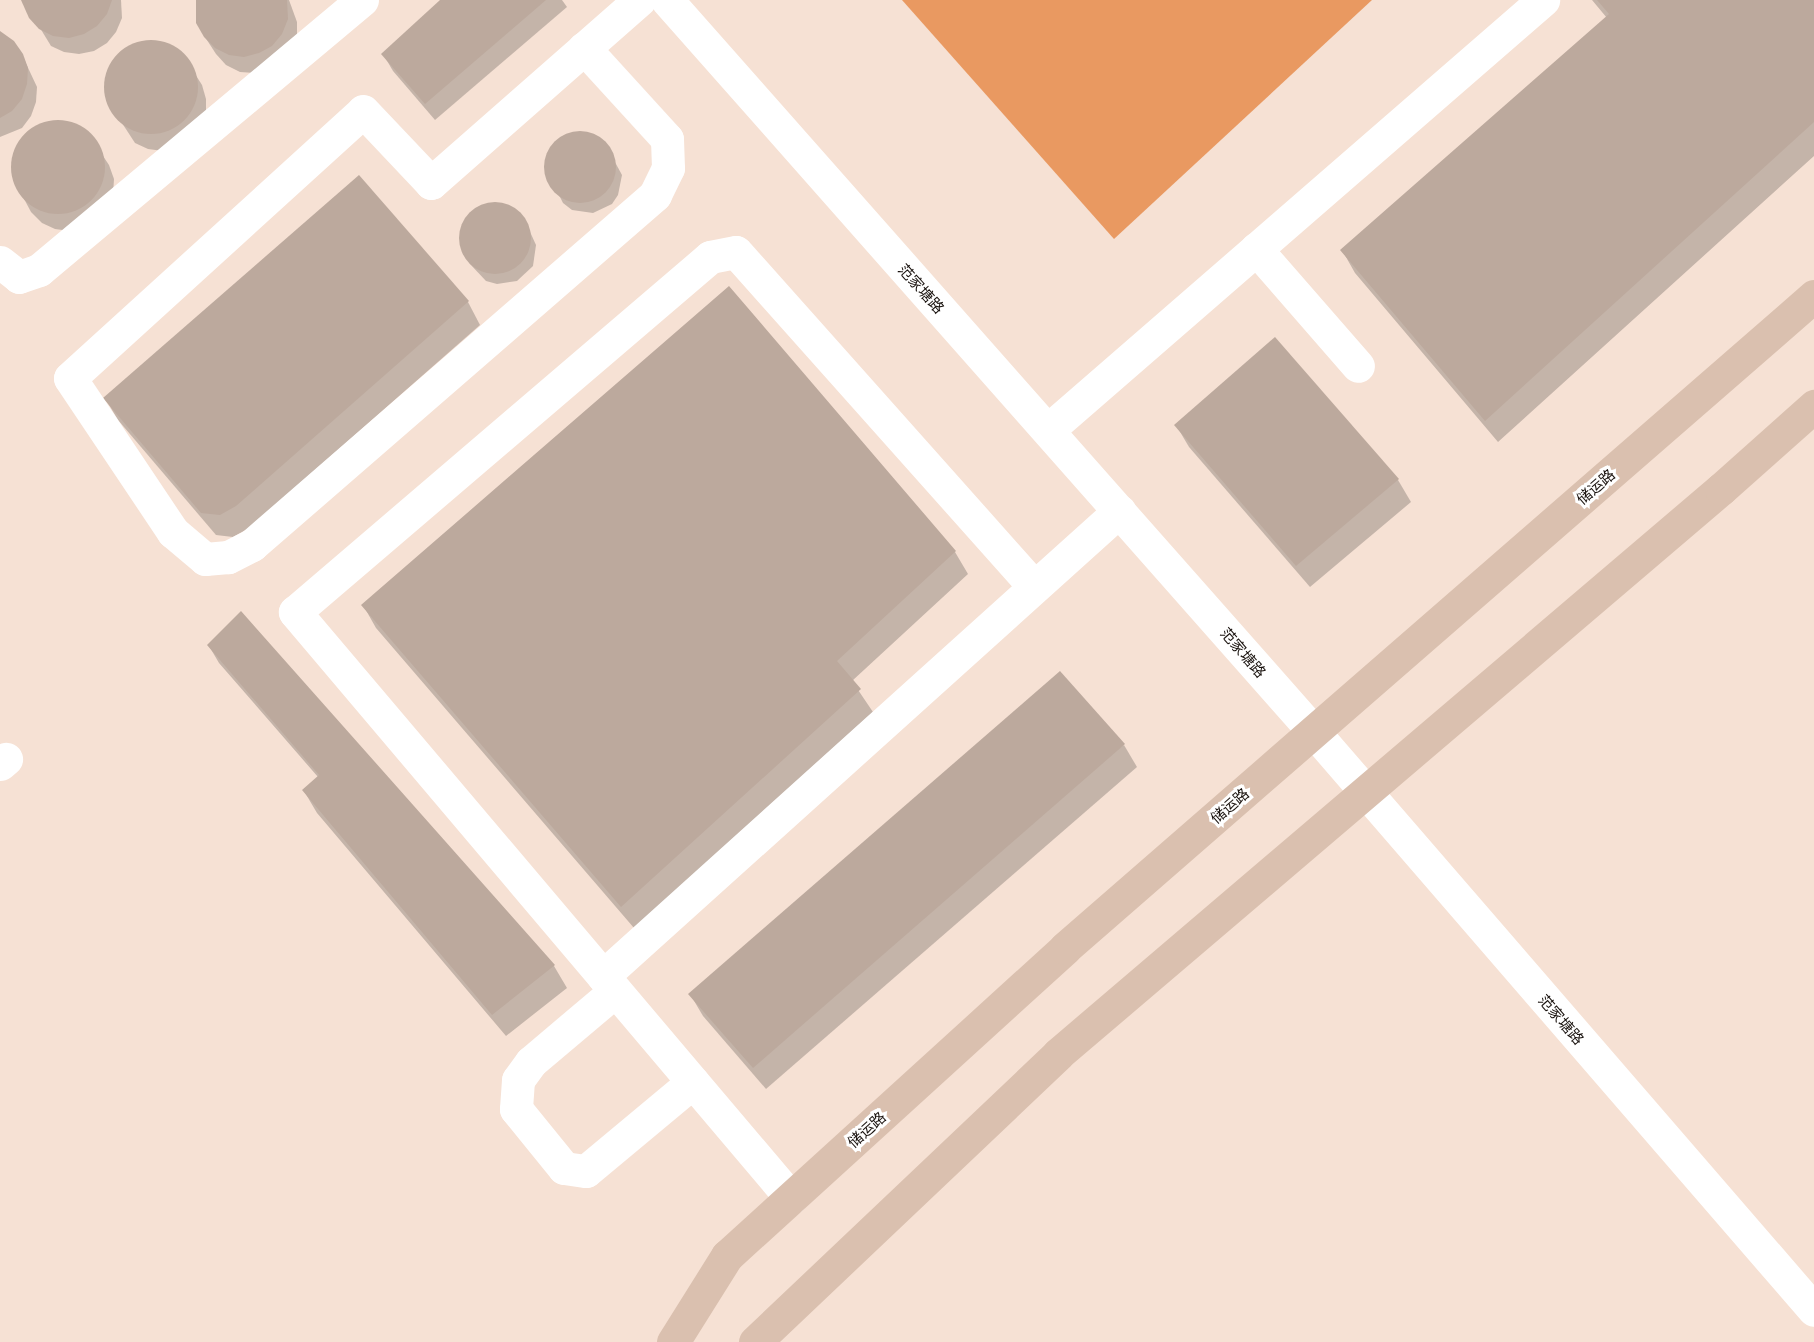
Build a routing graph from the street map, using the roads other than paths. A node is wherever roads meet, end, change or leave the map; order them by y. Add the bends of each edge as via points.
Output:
1 (362, 0) edge
2 (639, 0) edge
3 (667, 0) edge
4 (1542, 0) edge
5 (584, 48) junction
6 (1256, 249) junction
7 (0, 262) edge
8 (1814, 296) edge
9 (1358, 366) dead end
10 (1814, 406) edge
11 (1048, 430) junction
12 (1119, 511) junction
13 (1034, 587) junction
14 (1314, 732) junction
15 (1366, 792) junction
16 (609, 983) junction
17 (693, 1082) junction
18 (791, 1198) junction
19 (1814, 1310) edge
20 (673, 1342) edge
21 (754, 1342) edge

1 - 7 street via 39,270 18,276
2 - 5 street
3 - 11 street, 范家塘路
4 - 6 street
5 - 5 street via 431,183 363,111 69,378 173,532 205,560 228,557 252,545 655,195 668,168 667,139
6 - 9 street
6 - 11 street
8 - 14 main road, 储运路
10 - 15 main road
11 - 12 street, 范家塘路
12 - 13 street
12 - 14 street, 范家塘路
13 - 16 street
13 - 16 street via 736,252 710,257 295,612
14 - 15 street, 范家塘路
14 - 18 main road, 储运路 via 1065,948
15 - 19 street, 范家塘路
15 - 21 main road via 1058,1054
16 - 17 street
16 - 17 street via 518,1080 516,1109 564,1168 586,1171
17 - 18 street
18 - 20 main road, 储运路 via 727,1257

